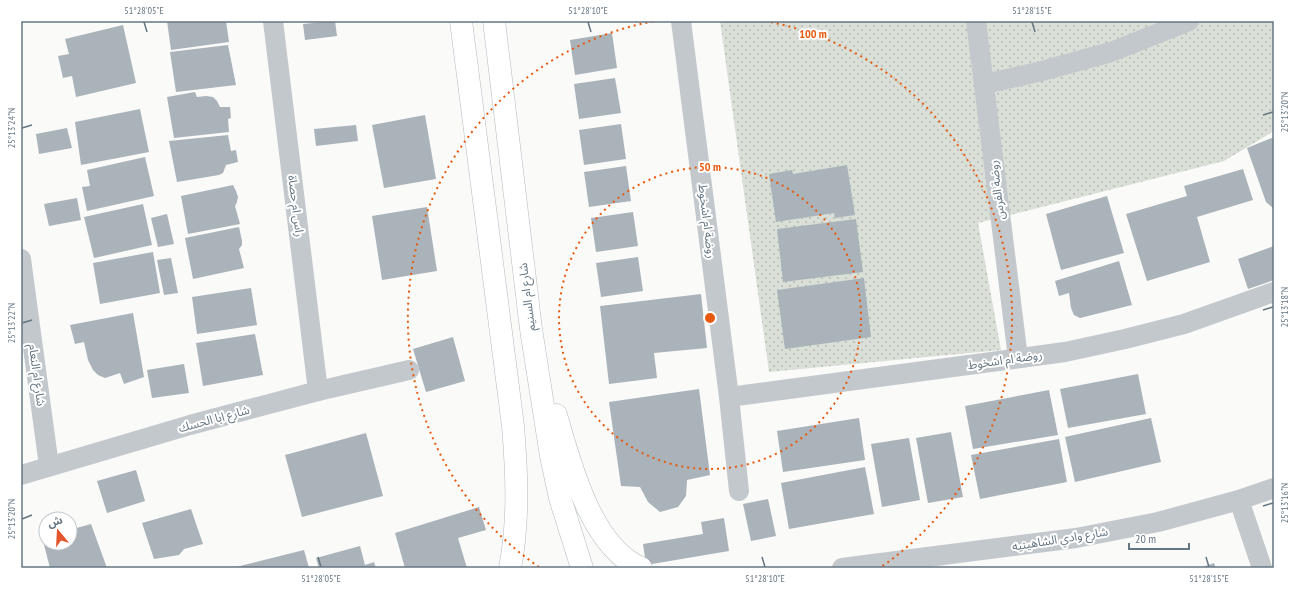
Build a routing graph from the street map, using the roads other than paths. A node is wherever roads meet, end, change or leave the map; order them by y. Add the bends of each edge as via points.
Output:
1 (273, 21) edge
2 (461, 21) edge
3 (494, 21) edge
4 (681, 21) edge
5 (976, 21) edge
6 (1189, 21) edge
7 (985, 84) junction
8 (21, 259) edge
9 (1274, 292) edge
10 (531, 330) junction
11 (1018, 358) junction
12 (409, 370) dead end
13 (318, 391) junction
14 (729, 397) junction
15 (49, 466) junction
16 (21, 476) edge
17 (1274, 488) edge
18 (739, 491) dead end
19 (1239, 500) junction
20 (510, 568) edge
21 (582, 568) edge
22 (641, 568) edge
23 (842, 568) edge
24 (1262, 568) edge

1 - 13 street, راس ام حصاة
2 - 20 main road via 513,426 517,474 516,517
3 - 10 main road, شارع ام السنيم
4 - 14 street, روضة ام اشخوط
5 - 7 street, روضة الفرس
6 - 7 street via 1111,52
7 - 11 street, روضة الفرس
8 - 15 street, شارع ام النعام
9 - 11 street, روضة ام اشخوط via 1184,324 1065,352
10 - 21 main road, شارع ام السنيم via 558,491
10 - 22 main road via 582,495 606,538 619,554
11 - 14 street, روضة ام اشخوط
12 - 13 street, شارع ابا الحسك
13 - 15 street, شارع ابا الحسك
14 - 18 street, روضة ام اشخوط
15 - 16 street, شارع ابا الحسك
17 - 19 street, شارع وادي الشاهينيه
19 - 23 street, شارع وادي الشاهينيه via 1158,522 1076,538
19 - 24 street

